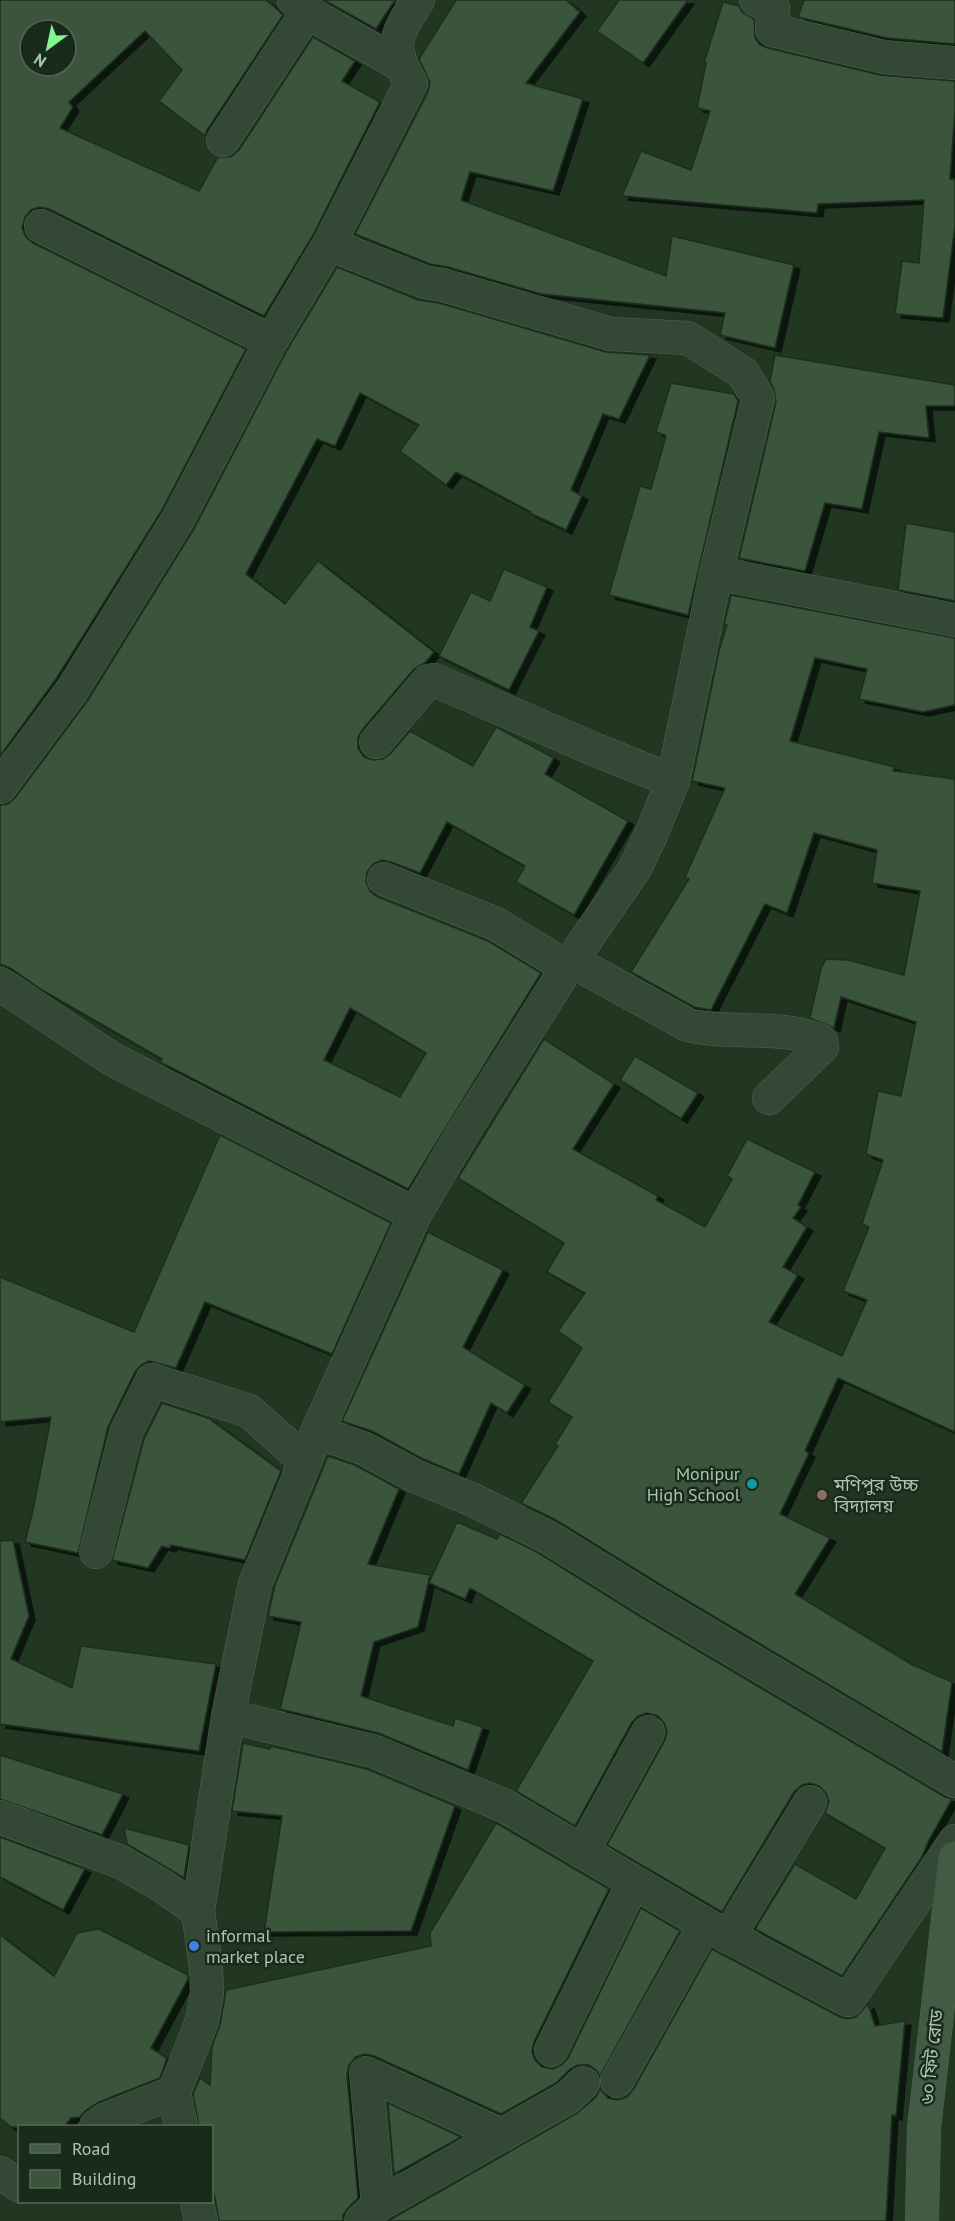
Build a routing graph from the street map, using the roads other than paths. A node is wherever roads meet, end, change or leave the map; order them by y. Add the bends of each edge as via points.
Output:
1 (418, 0) edge
2 (756, 0) edge
3 (301, 6) edge
4 (955, 63) edge
5 (399, 64) junction
6 (223, 140) dead end
7 (41, 226) dead end
8 (329, 244) junction
9 (271, 341) junction
10 (716, 573) junction
11 (955, 620) edge
12 (376, 742) dead end
13 (673, 781) junction
14 (0, 787) edge
15 (384, 879) dead end
16 (570, 964) junction
17 (0, 984) edge
18 (770, 1098) dead end
19 (415, 1214) junction
20 (311, 1447) junction
21 (96, 1552) dead end
22 (228, 1716) junction
23 (648, 1732) dead end
24 (955, 1781) edge
25 (810, 1802) dead end
26 (0, 1818) edge
27 (955, 1841) edge
28 (582, 1852) junction
29 (955, 1858) edge
30 (633, 1883) junction
31 (198, 1911) junction
32 (717, 1930) junction
33 (551, 2050) dead end
34 (617, 2080) dead end
35 (583, 2083) dead end
36 (174, 2092) junction
37 (98, 2125) edge
38 (181, 2125) edge
39 (502, 2135) junction
40 (0, 2174) edge
41 (18, 2185) edge
42 (197, 2203) edge
43 (370, 2213) edge
44 (201, 2221) edge
45 (921, 2221) edge

1 - 5 street via 401,28 395,50
2 - 4 street via 773,7 772,30 884,57
3 - 5 street
3 - 6 street
5 - 8 street via 411,83
7 - 9 street
8 - 9 street
8 - 10 street via 425,282 611,334 688,338 743,373 758,398
9 - 14 street via 178,519 72,690
10 - 11 street
10 - 13 street
12 - 13 street via 428,681 434,680
13 - 16 street via 635,868
15 - 16 street via 496,924
16 - 18 street via 688,1024 706,1029 805,1034 821,1041 822,1047
16 - 19 street
17 - 19 street via 112,1059
19 - 20 street
20 - 21 street via 249,1411 152,1380 126,1432
20 - 22 street via 255,1584
20 - 24 street via 363,1448 546,1536
22 - 28 street via 373,1751 505,1806
22 - 31 street
23 - 28 street
25 - 32 street
26 - 31 street via 121,1862
27 - 32 street via 848,2000
28 - 30 street
29 - 45 street, ৬০ ফিট রোড via 924,2128
30 - 32 street
30 - 33 street
31 - 36 street via 207,1993 202,2021
32 - 34 street
35 - 39 street via 567,2098
36 - 37 street
36 - 38 street
39 - 43 street
39 - 43 street via 366,2073
40 - 41 street
42 - 44 street

